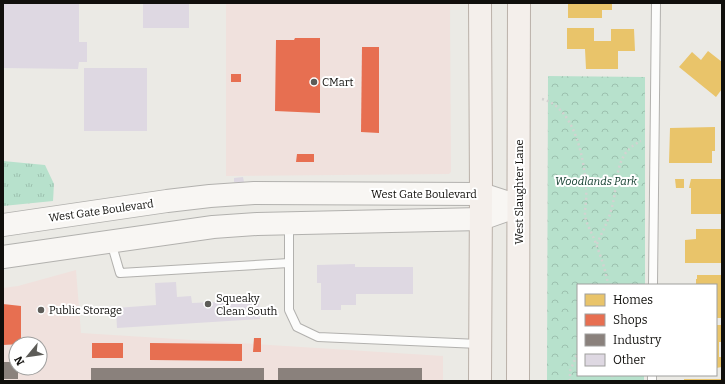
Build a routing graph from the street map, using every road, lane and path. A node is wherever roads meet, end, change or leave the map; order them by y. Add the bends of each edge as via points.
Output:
1 (480, 3) edge
2 (519, 3) edge
3 (656, 3) edge
4 (542, 99) dead end
5 (654, 139) junction
6 (481, 194) junction
7 (518, 206) junction
8 (72, 215) junction
9 (481, 219) junction
10 (289, 224) junction
11 (3, 225) edge
12 (111, 242) junction
13 (596, 244) junction
14 (79, 246) junction
15 (3, 257) edge
16 (289, 263) junction
17 (608, 284) edge
18 (653, 284) edge
19 (480, 344) junction
20 (577, 354) edge
21 (480, 381) edge
22 (518, 381) edge
23 (570, 381) edge

1 - 6 main road
2 - 7 main road, West Slaughter Lane
3 - 5 lane
4 - 13 path via 557,106 576,136 583,163 585,215
5 - 13 path via 633,144 621,160 612,207
5 - 18 lane
6 - 7 main road, West Gate Boulevard
6 - 8 main road, West Gate Boulevard via 254,193 210,196
6 - 9 main road
7 - 9 main road
7 - 22 main road, West Slaughter Lane
8 - 11 main road, West Gate Boulevard
8 - 14 main road
9 - 10 main road
9 - 19 main road
10 - 12 main road via 213,227
10 - 16 lane
12 - 14 main road
12 - 16 lane via 120,273
13 - 17 path
14 - 15 main road
16 - 19 lane via 289,310 297,327 318,337
19 - 21 main road
20 - 23 path via 570,371

